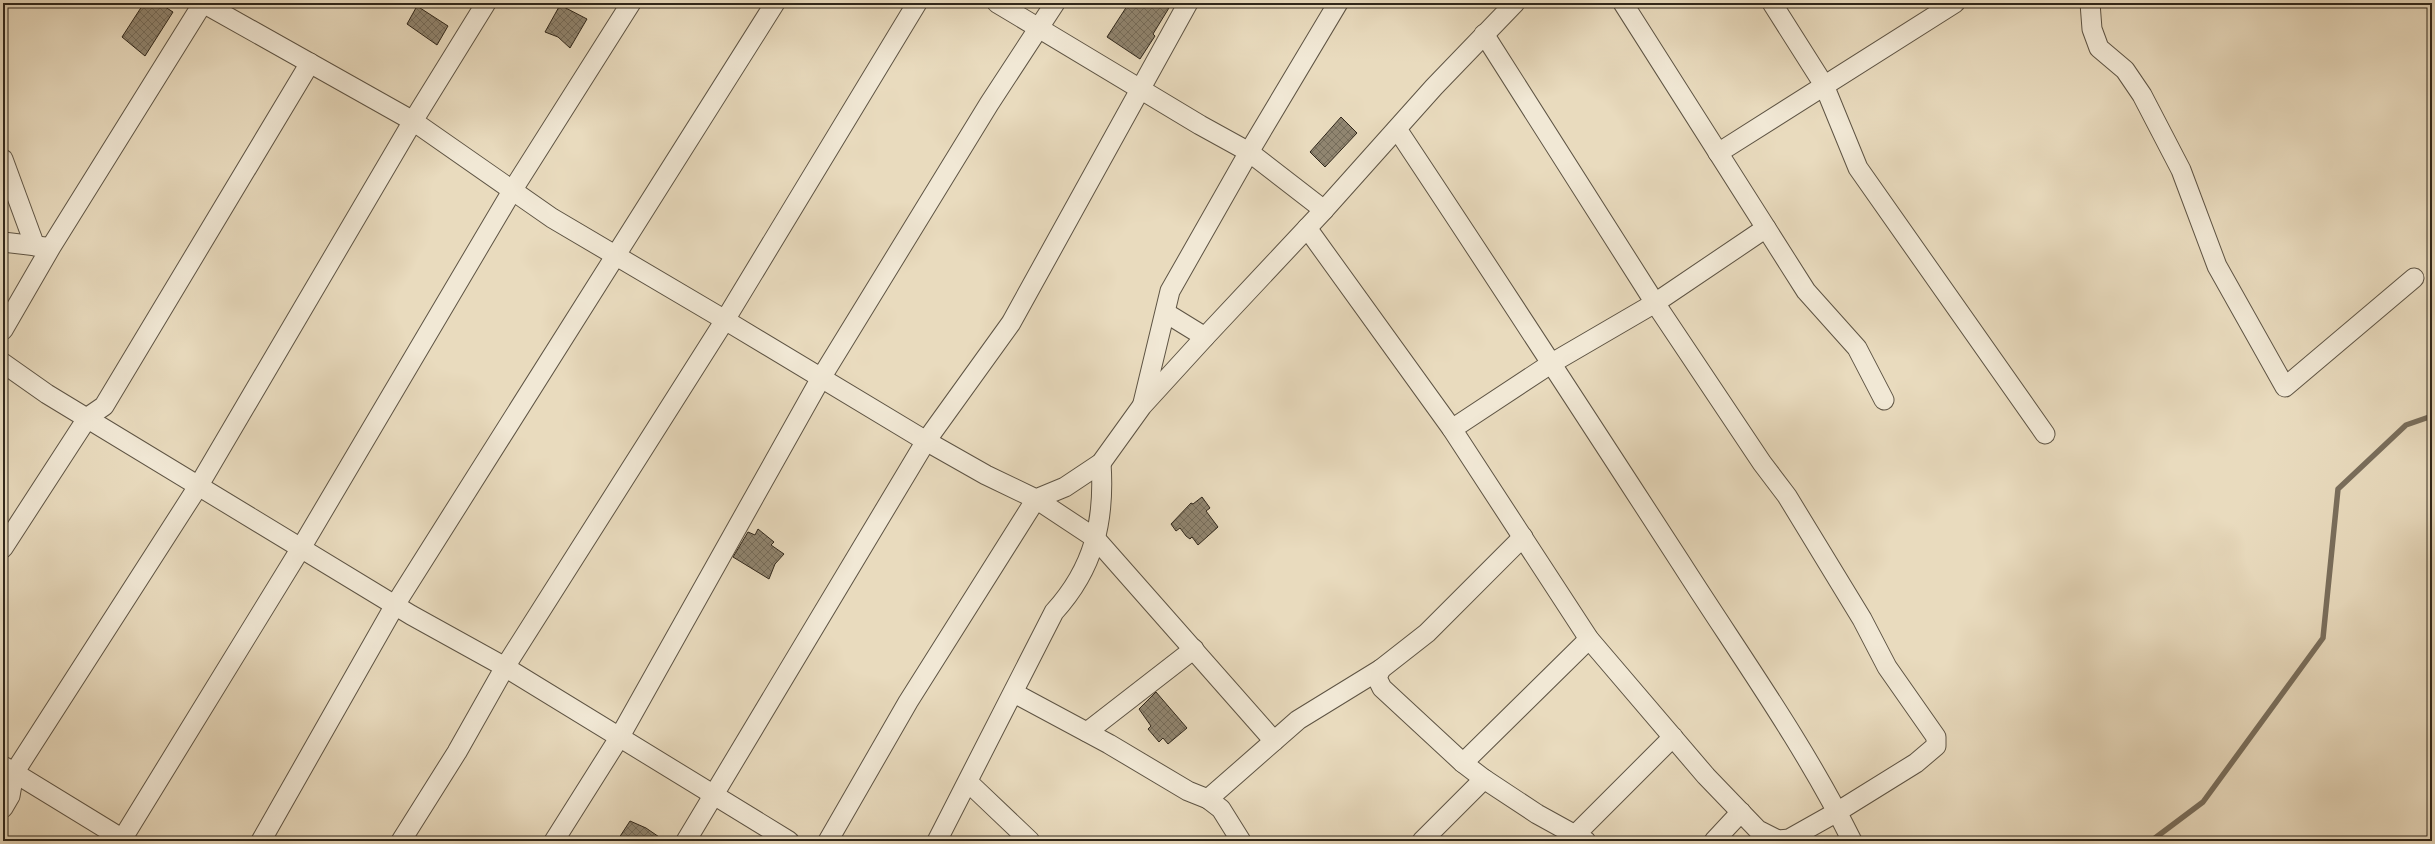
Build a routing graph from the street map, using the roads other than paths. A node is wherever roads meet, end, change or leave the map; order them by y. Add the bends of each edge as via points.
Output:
1 (486, 3) edge
2 (631, 3) edge
3 (775, 3) edge
4 (917, 3) edge
5 (997, 3) edge
6 (1055, 3) edge
7 (1188, 3) edge
8 (1338, 3) edge
9 (1515, 3) edge
10 (1623, 3) edge
11 (1772, 3) edge
12 (1955, 3) edge
13 (2090, 3) edge
14 (1039, 29) junction
15 (1484, 34) junction
16 (310, 63) junction
17 (1824, 85) junction
18 (1141, 88) junction
19 (413, 121) junction
20 (1397, 130) junction
21 (1249, 152) junction
22 (1718, 153) junction
23 (3, 159) edge
24 (512, 191) junction
25 (1324, 210) junction
26 (1307, 228) junction
27 (1766, 228) junction
28 (3, 242) edge
29 (43, 247) junction
30 (616, 257) junction
31 (2414, 278) dead end
32 (1655, 303) junction
33 (1166, 313) junction
34 (725, 320) junction
35 (3, 330) edge
36 (1204, 337) junction
37 (3, 363) edge
38 (1552, 363) junction
39 (821, 378) junction
40 (1884, 400) dead end
41 (1142, 406) junction
42 (88, 417) junction
43 (1452, 429) junction
44 (2045, 434) dead end
45 (926, 441) junction
46 (1101, 462) junction
47 (199, 485) junction
48 (1036, 499) junction
49 (1523, 537) junction
50 (1095, 538) junction
51 (3, 548) edge
52 (302, 548) junction
53 (395, 605) junction
54 (1589, 639) junction
55 (1194, 649) junction
56 (505, 667) junction
57 (1381, 668) junction
58 (1014, 693) junction
59 (1087, 732) junction
60 (619, 738) junction
61 (1673, 738) junction
62 (1274, 741) junction
63 (1463, 763) junction
64 (9, 769) edge
65 (1484, 779) junction
66 (969, 782) junction
67 (714, 796) junction
68 (1208, 799) junction
69 (3, 808) edge
70 (1741, 812) junction
71 (1837, 812) junction
72 (1577, 839) edge
73 (124, 840) edge
74 (261, 841) edge
75 (401, 841) edge
76 (554, 841) edge
77 (686, 841) edge
78 (789, 841) edge
79 (828, 841) edge
80 (937, 841) edge
81 (1030, 841) edge
82 (1241, 841) edge
83 (1422, 841) edge
84 (1714, 841) edge
85 (1852, 841) edge

1 - 19 street
2 - 24 street
3 - 30 street
4 - 34 street
5 - 14 street
6 - 14 street
7 - 18 street
8 - 21 street
9 - 15 street
10 - 22 street
11 - 17 street
12 - 17 street
13 - 31 street via 2092,29 2099,48 2125,70 2142,95 2181,170 2218,266 2285,387
14 - 18 street
14 - 39 street via 989,104
15 - 20 street
15 - 32 street
16 - 19 street
16 - 29 street via 203,3
16 - 42 street via 104,406
17 - 22 street
17 - 44 street via 1858,168
18 - 21 street
18 - 45 street via 1011,323
19 - 24 street
19 - 47 street
20 - 25 street
20 - 38 street
21 - 25 street
21 - 33 street via 1170,291
22 - 27 street
23 - 29 street
24 - 30 street
24 - 52 street
25 - 26 street
26 - 36 street
26 - 43 street
27 - 32 street
27 - 40 street via 1806,291 1857,348
28 - 29 street
29 - 35 street
30 - 34 street
30 - 53 street
32 - 38 street
32 - 71 street via 1762,463 1787,496 1862,619 1887,667 1938,742 1916,763
33 - 36 street
33 - 41 street
34 - 39 street
34 - 56 street
36 - 41 street
37 - 42 street via 47,394
38 - 43 street
38 - 71 street via 1771,703
39 - 45 street
39 - 60 street
41 - 46 street
42 - 47 street
42 - 51 street
43 - 49 street
45 - 48 street via 986,475
45 - 67 street
46 - 48 street via 1070,484
46 - 50 street via 1103,495
47 - 52 street
47 - 64 street
48 - 50 street
48 - 79 street via 908,702
49 - 54 street
49 - 57 street via 1427,633
50 - 55 street
50 - 58 street via 1081,577 1054,612
52 - 53 street
52 - 73 street
53 - 56 street
53 - 74 street
54 - 61 street
54 - 63 street
55 - 59 street
55 - 62 street
56 - 60 street
56 - 75 street via 457,752
57 - 62 street via 1298,720
57 - 63 street via 1377,678 1382,688
58 - 59 street
58 - 66 street
59 - 68 street via 1188,792
60 - 67 street
60 - 76 street
61 - 70 street
61 - 72 street
62 - 68 street
63 - 65 street
64 - 69 street via 10,796
64 - 73 street
65 - 72 street
65 - 83 street
66 - 80 street
66 - 81 street
67 - 77 street
67 - 78 street
68 - 82 street via 1221,809
70 - 71 street via 1758,830 1778,840 1789,839
70 - 84 street
71 - 85 street

